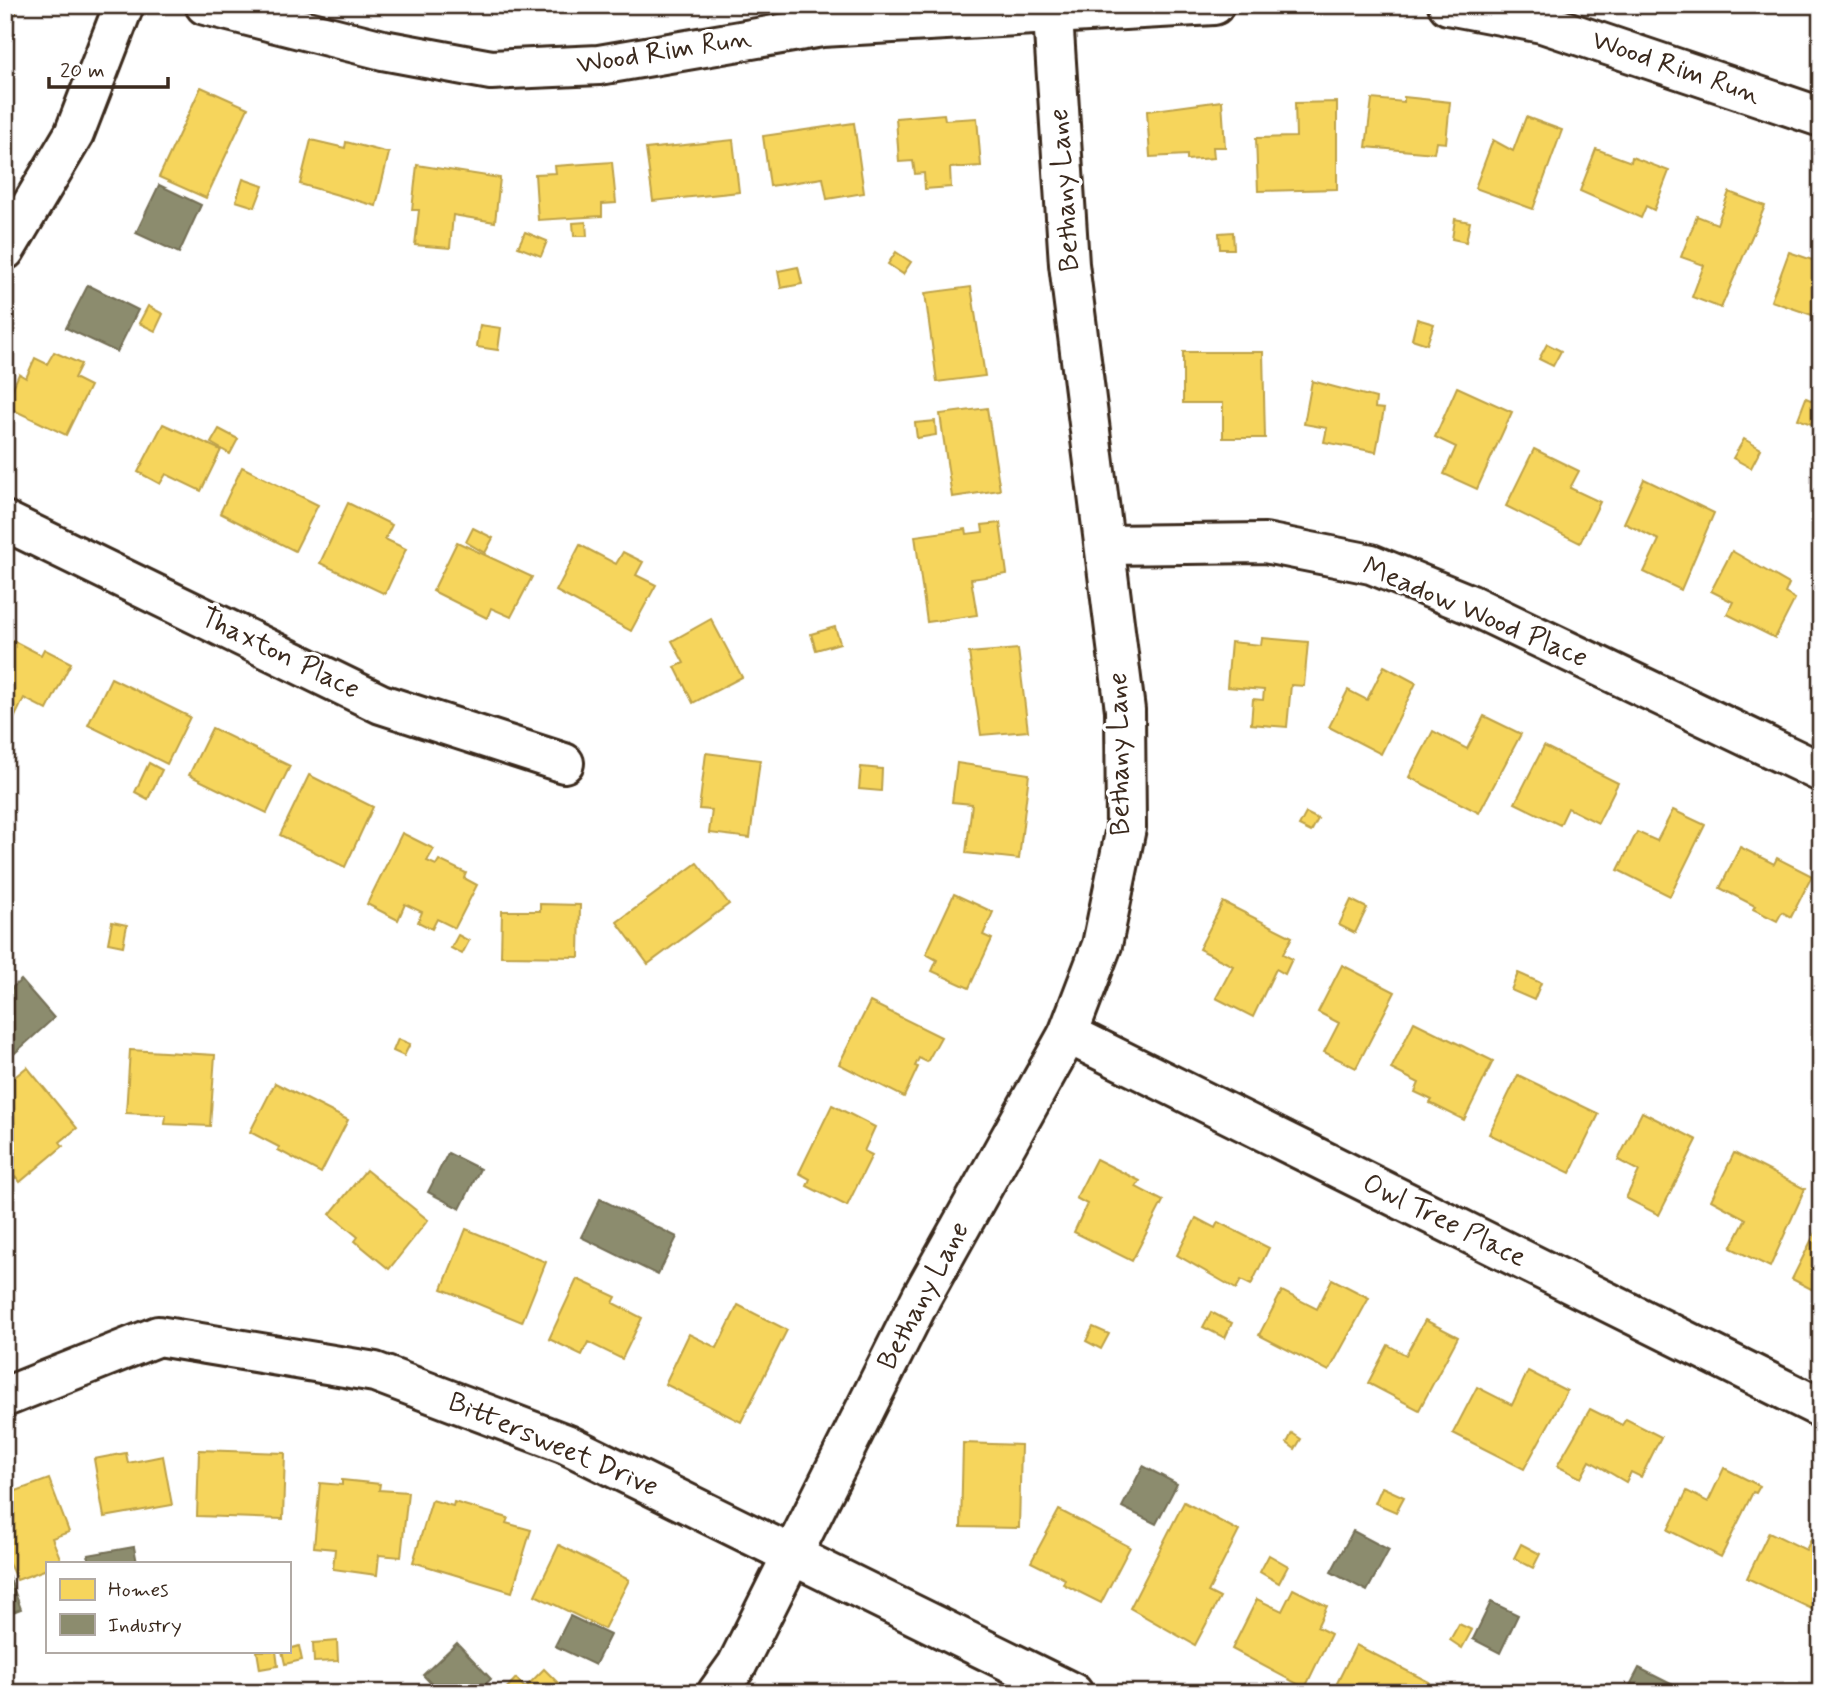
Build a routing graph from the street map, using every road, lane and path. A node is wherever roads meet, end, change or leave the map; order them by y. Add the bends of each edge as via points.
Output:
1 (124, 5) edge
2 (205, 5) edge
3 (1214, 5) edge
4 (1448, 5) edge
5 (820, 16) edge
6 (1053, 16) junction
7 (1821, 117) edge
8 (5, 250) edge
9 (5, 521) edge
10 (1106, 545) junction
11 (564, 763) dead end
12 (1821, 772) edge
13 (1068, 1034) junction
14 (5, 1397) edge
15 (1821, 1408) edge
16 (792, 1556) junction
17 (717, 1693) edge
18 (1073, 1693) edge

1 - 8 street via 74,134
2 - 5 street, Wood Rim Run via 383,50 491,70 599,65
3 - 6 street, Wood Rim Run
4 - 7 street, Wood Rim Run via 1542,23
5 - 6 street, Wood Rim Run
6 - 10 street, Bethany Lane via 1069,264
9 - 11 street, Thaxton Place via 381,704
10 - 12 street, Meadow Wood Place via 1265,543 1371,564 1469,604
10 - 13 street, Bethany Lane via 1125,710 1126,828 1102,945
13 - 15 street, Owl Tree Place
13 - 16 street, Bethany Lane via 922,1296
14 - 16 street, Bittersweet Drive via 158,1336 375,1372 566,1444
16 - 17 street, Bethany Lane via 737,1665
16 - 18 street, Bittersweet Drive

